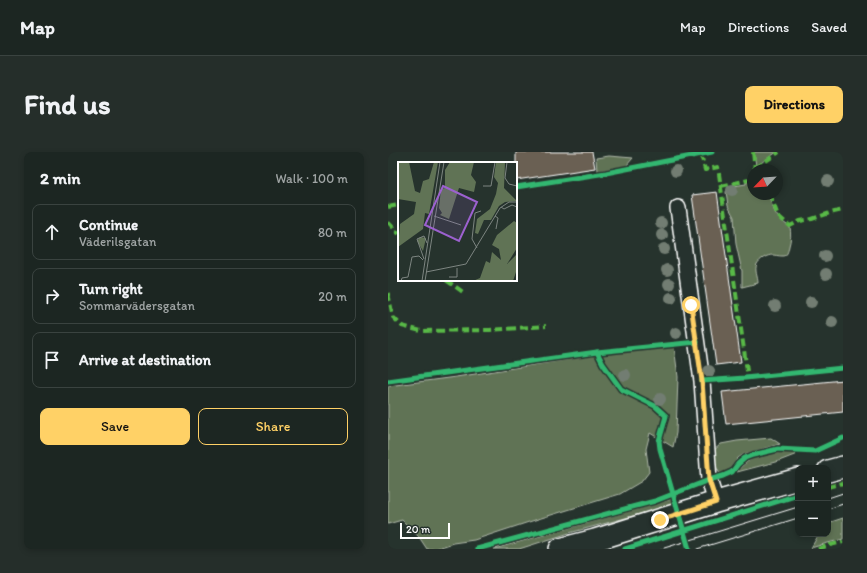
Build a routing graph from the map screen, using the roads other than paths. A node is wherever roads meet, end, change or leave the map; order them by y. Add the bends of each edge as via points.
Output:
1 (678, 208) dead end
2 (843, 467) edge
3 (831, 470) edge
4 (795, 480) edge
5 (716, 502) junction
6 (560, 549) edge

1 - 5 street via 702,381 709,480
2 - 3 street
4 - 5 street
5 - 6 street

